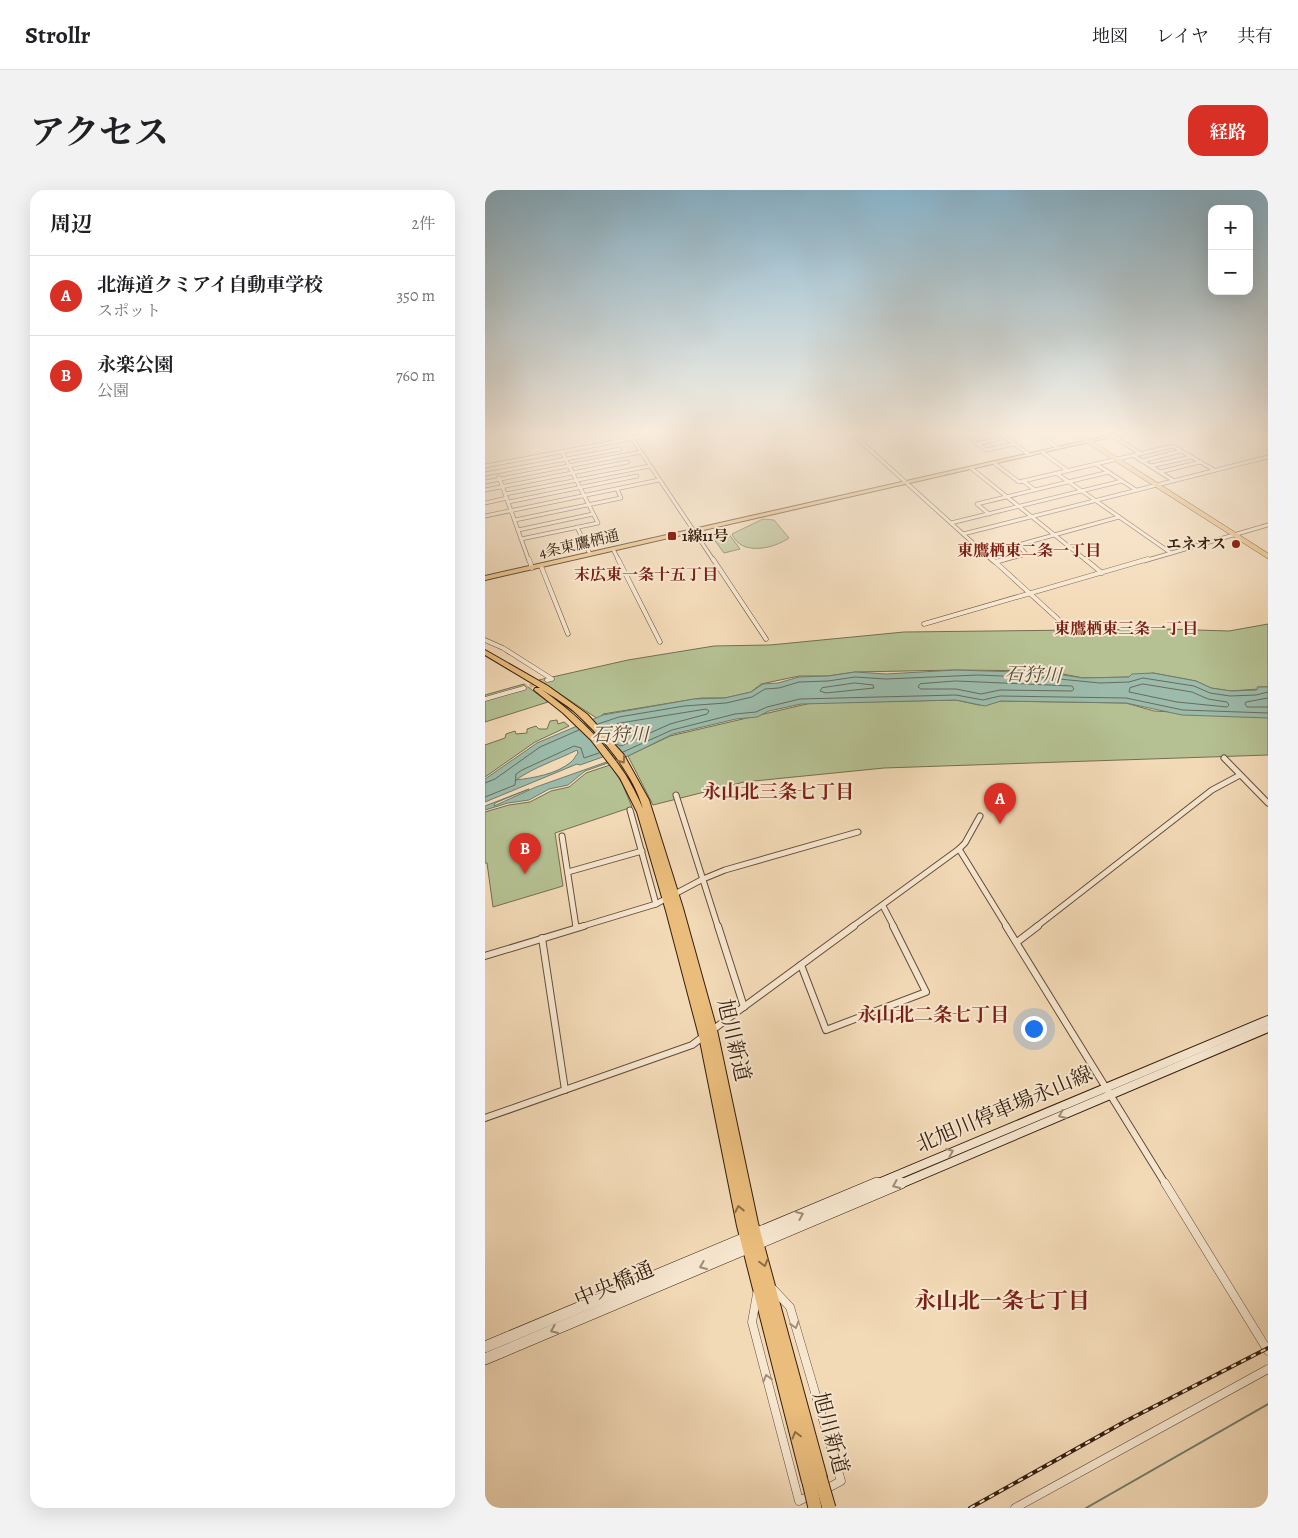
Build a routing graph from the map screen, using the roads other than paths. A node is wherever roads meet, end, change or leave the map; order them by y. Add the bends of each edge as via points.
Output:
1 (505, 493) edge
2 (528, 493) edge
3 (548, 493) edge
4 (583, 493) edge
5 (601, 493) edge
6 (619, 493) edge
7 (667, 493) edge
8 (864, 493) edge
9 (917, 493) edge
10 (1001, 493) edge
11 (1025, 493) edge
12 (1075, 493) edge
13 (1083, 493) edge
14 (1126, 493) edge
15 (1168, 493) edge
16 (585, 496) junction
17 (1007, 497) junction
18 (507, 498) junction
19 (1094, 501) junction
20 (485, 503) edge
21 (589, 505) junction
22 (1019, 506) junction
23 (511, 510) junction
24 (593, 514) junction
25 (989, 514) junction
26 (485, 516) edge
27 (1032, 517) junction
28 (1119, 517) junction
29 (515, 520) junction
30 (951, 523) junction
31 (1268, 526) edge
32 (577, 527) junction
33 (518, 530) junction
34 (693, 531) junction
35 (963, 534) junction
36 (1055, 535) junction
37 (1235, 535) junction
38 (521, 539) junction
39 (613, 549) junction
40 (1171, 553) junction
41 (590, 554) junction
42 (1268, 556) edge
43 (995, 562) junction
44 (541, 566) junction
45 (532, 568) junction
46 (1102, 573) junction
47 (485, 578) edge
48 (1029, 594) junction
49 (924, 624) dead end
50 (1069, 629) dead end
51 (568, 634) dead end
52 (485, 640) edge
53 (766, 640) dead end
54 (660, 642) dead end
55 (485, 652) edge
56 (485, 659) edge
57 (547, 680) dead end
58 (524, 688) tunnel mouth
59 (545, 692) junction
60 (485, 699) edge
61 (1224, 758) dead end
62 (1240, 775) junction
63 (676, 795) dead end
64 (640, 803) junction
65 (1268, 803) edge
66 (980, 816) dead end
67 (858, 832) dead end
68 (562, 836) dead end
69 (959, 849) junction
70 (641, 852) junction
71 (568, 872) junction
72 (703, 879) junction
73 (671, 897) junction
74 (656, 904) junction
75 (883, 906) junction
76 (576, 928) junction
77 (543, 938) junction
78 (1017, 942) junction
79 (485, 956) edge
80 (801, 965) junction
81 (744, 1007) junction
82 (1268, 1020) edge
83 (1268, 1028) edge
84 (708, 1033) junction
85 (565, 1090) junction
86 (1109, 1090) junction
87 (485, 1118) edge
88 (752, 1240) junction
89 (770, 1284) junction
90 (758, 1289) junction
91 (485, 1347) edge
92 (1268, 1351) edge
93 (485, 1359) edge
94 (1268, 1369) edge
95 (814, 1479) junction
96 (815, 1508) edge
97 (829, 1508) edge
98 (1015, 1508) edge

1 - 18 street
2 - 18 street
3 - 18 street
4 - 16 street
5 - 16 street
6 - 21 street via 621,498
7 - 34 street
8 - 34 highway, 4条東鷹栖通
9 - 30 street
10 - 17 street
11 - 17 street
12 - 22 street
13 - 19 street
14 - 19 street
15 - 37 main road
16 - 21 street
16 - 23 street
17 - 22 street
17 - 25 street via 977,504
18 - 20 street
18 - 23 street
19 - 27 street
19 - 28 street
21 - 24 street
21 - 29 street
22 - 25 street
22 - 27 street
23 - 26 street
23 - 29 street
24 - 32 street via 598,523
24 - 33 street
25 - 30 street
27 - 35 street
27 - 36 street
28 - 36 street
28 - 40 street
29 - 33 street
30 - 35 street
31 - 37 street
32 - 38 street
32 - 41 street
33 - 38 street
34 - 39 highway, 4条東鷹栖通
34 - 53 street
35 - 43 street
36 - 43 street via 1018,545 1026,554
36 - 46 street
37 - 40 street
37 - 42 main road
38 - 45 street
39 - 41 highway, 4条東鷹栖通
39 - 54 street
40 - 46 street
41 - 44 highway, 4条東鷹栖通
43 - 48 street
44 - 45 highway, 4条東鷹栖通
44 - 51 street
45 - 47 highway, 4条東鷹栖通
46 - 48 street
48 - 49 street
48 - 50 street
52 - 57 street via 552,680
55 - 59 highway, 旭川新道
56 - 59 highway, 旭川新道
58 - 60 street
59 - 64 highway, 旭川新道 via 594,738
61 - 62 street
62 - 65 street
62 - 78 street via 1212,790
63 - 72 street
64 - 70 street
64 - 73 highway, 旭川新道
66 - 69 street
67 - 72 street
68 - 71 street
69 - 75 street
69 - 78 street
70 - 71 street
70 - 74 street
71 - 76 street
72 - 73 street
72 - 81 street
73 - 74 street
73 - 84 highway, 旭川新道
74 - 76 street
75 - 80 street
75 - 80 street via 926,992 825,1030
76 - 77 street
77 - 79 street
77 - 85 street
78 - 86 street
80 - 81 street
81 - 84 street
82 - 86 main road, 北旭川停車場永山線
83 - 86 main road, 北旭川停車場永山線
84 - 85 street via 692,1045
84 - 88 highway, 旭川新道
85 - 87 street
86 - 88 main road, 北旭川停車場永山線
86 - 92 street
88 -> 89 highway, 旭川新道
88 - 90 highway, 旭川新道
88 - 91 main road, 中央橋通
88 -> 93 main road, 中央橋通
89 -> 90 street via 790,1307 841,1481 799,1501 752,1322
89 - 95 highway, 旭川新道
95 -> 90 highway, 旭川新道
94 - 98 street
95 - 96 highway, 旭川新道, bridge
95 - 97 highway, 旭川新道, bridge

